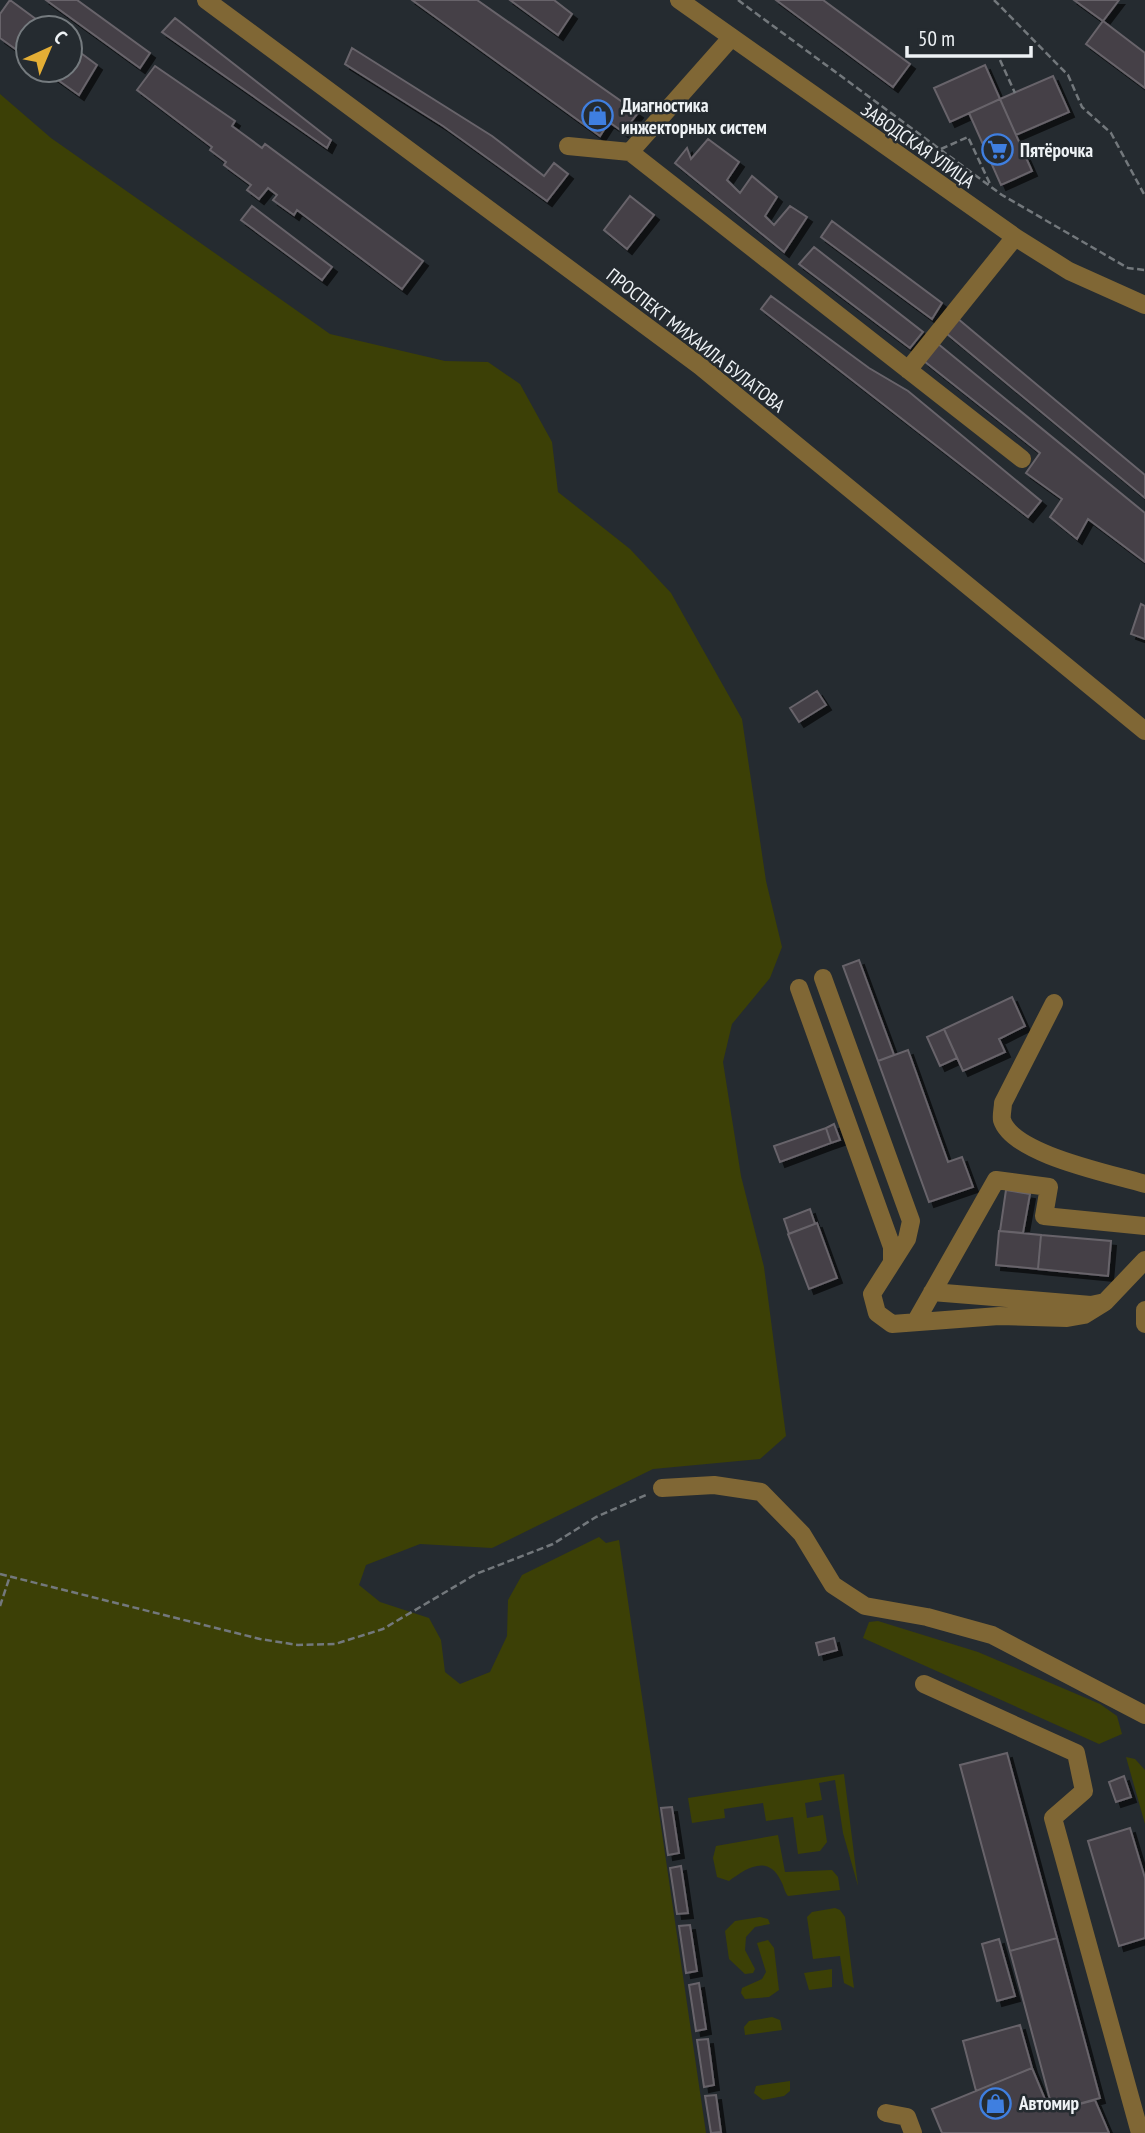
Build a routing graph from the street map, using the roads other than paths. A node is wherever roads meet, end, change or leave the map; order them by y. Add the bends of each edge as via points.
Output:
1 (206, 0) edge
2 (679, 0) edge
3 (731, 38) junction
4 (568, 146) dead end
5 (630, 152) junction
6 (1015, 237) junction
7 (1145, 305) edge
8 (908, 370) junction
9 (1022, 459) dead end
10 (1145, 731) edge
11 (823, 978) dead end
12 (799, 988) dead end
13 (1054, 1003) dead end
14 (1145, 1184) edge
15 (1145, 1226) edge
16 (1145, 1260) edge
17 (892, 1262) junction
18 (932, 1292) junction
19 (1105, 1302) junction
20 (1145, 1310) edge
21 (916, 1321) junction
22 (1145, 1324) edge
23 (662, 1488) road end
24 (924, 1684) dead end
25 (1145, 1715) edge
26 (886, 2113) dead end
27 (913, 2133) edge
28 (1140, 2133) edge

1 - 10 street, ПРОСПЕКТ МИХАИЛА БУЛАТОВА via 700,366
2 - 3 street, ЗАВОДСКАЯ УЛИЦА
3 - 5 street
3 - 6 street, ЗАВОДСКАЯ УЛИЦА
4 - 5 street
5 - 8 street
6 - 7 street, ЗАВОДСКАЯ УЛИЦА via 1069,271
6 - 8 street
8 - 9 street
11 - 17 street via 911,1221 907,1239
12 - 17 street via 892,1247
13 - 14 street via 1003,1103 1002,1119 1009,1131 1047,1155
15 - 18 street via 1044,1216 1049,1187 996,1180
16 - 19 street
17 - 21 street via 872,1294 877,1313 892,1324
18 - 19 street via 1091,1305
18 - 21 street
19 - 21 street via 1084,1315 1067,1318
20 - 22 street
23 - 25 street via 714,1485 761,1492 803,1534 833,1585 864,1605 992,1635
24 - 28 street via 1076,1753 1084,1791 1053,1818
26 - 27 street via 907,2117

